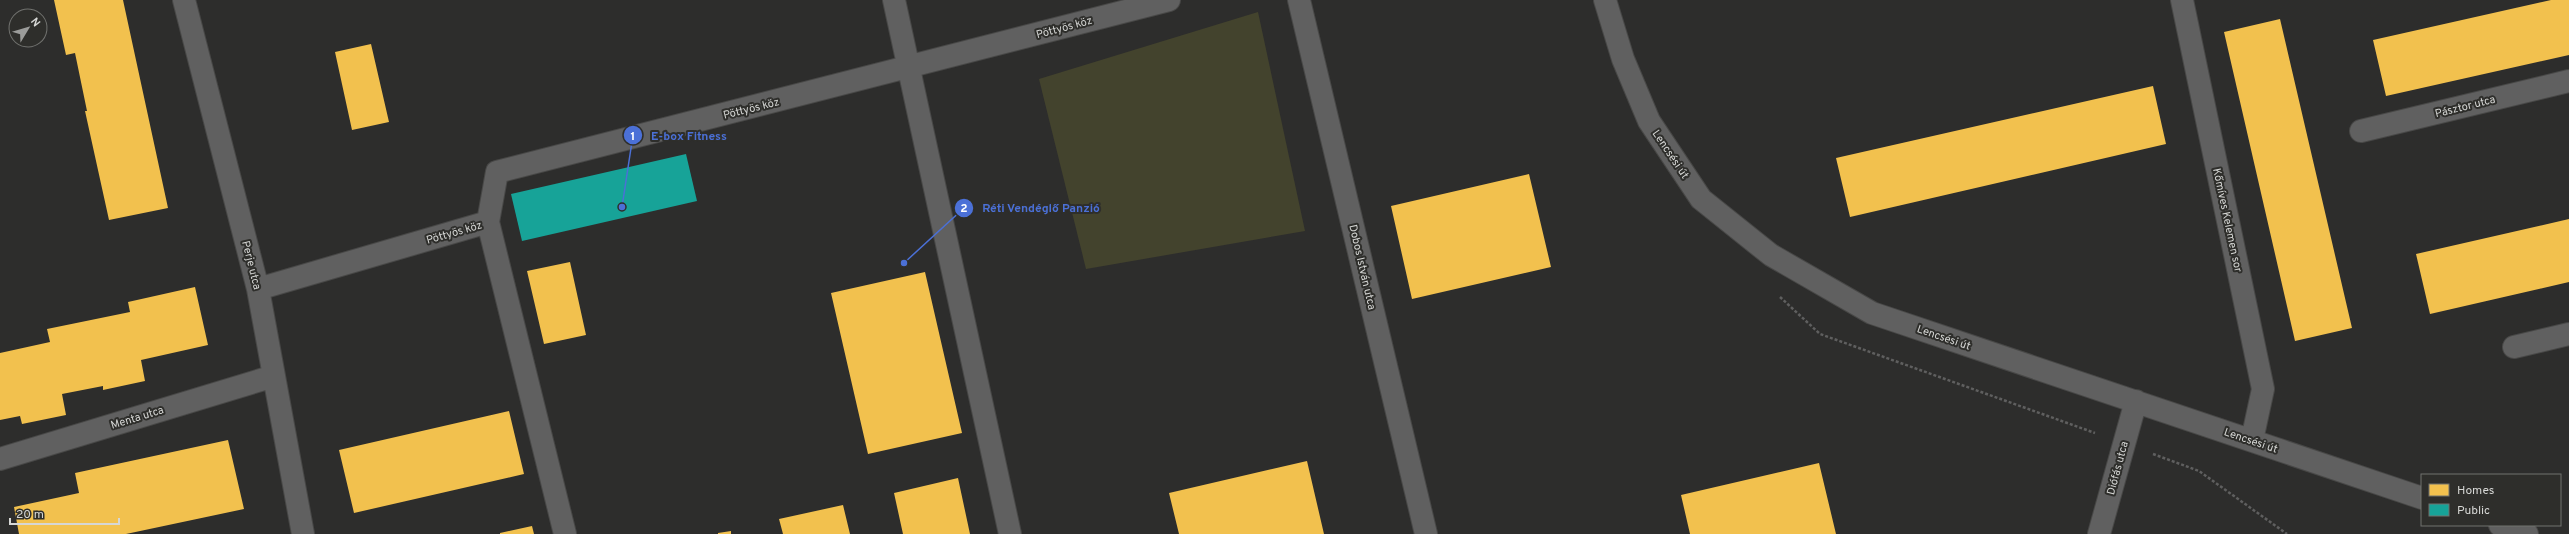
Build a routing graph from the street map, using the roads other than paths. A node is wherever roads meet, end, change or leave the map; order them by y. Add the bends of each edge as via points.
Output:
1 (184, 0) edge
2 (894, 0) edge
3 (1169, 0) edge
4 (1299, 0) edge
5 (1605, 0) edge
6 (2182, 0) edge
7 (910, 68) junction
8 (2569, 81) edge
9 (2361, 131) dead end
10 (488, 222) junction
11 (258, 289) junction
12 (2569, 334) edge
13 (2514, 347) dead end
14 (274, 376) junction
15 (2136, 401) junction
16 (2252, 440) junction
17 (0, 459) edge
18 (2421, 498) edge
19 (2503, 526) edge
20 (303, 534) edge
21 (565, 534) edge
22 (1010, 534) edge
23 (1426, 534) edge
24 (2099, 534) edge
25 (2527, 534) edge

1 - 11 street, Perje utca
2 - 7 street
3 - 7 street, Pöttyös köz
4 - 23 street, Dobos István utca
5 - 15 street, Lencsési út via 1623,59 1649,121 1701,199 1771,255 1872,313
6 - 16 street, Kőmíves Kelemen sor via 2263,389
7 - 10 street, Pöttyös köz via 497,172
7 - 22 street
8 - 9 street, Pásztor utca
10 - 11 street, Pöttyös köz
10 - 21 street
11 - 14 street, Perje utca
12 - 13 street
14 - 17 street, Menta utca
14 - 20 street, Perje utca
15 - 16 street, Lencsési út
15 - 24 street, Diófás utca
16 - 18 street, Lencsési út
19 - 25 street

